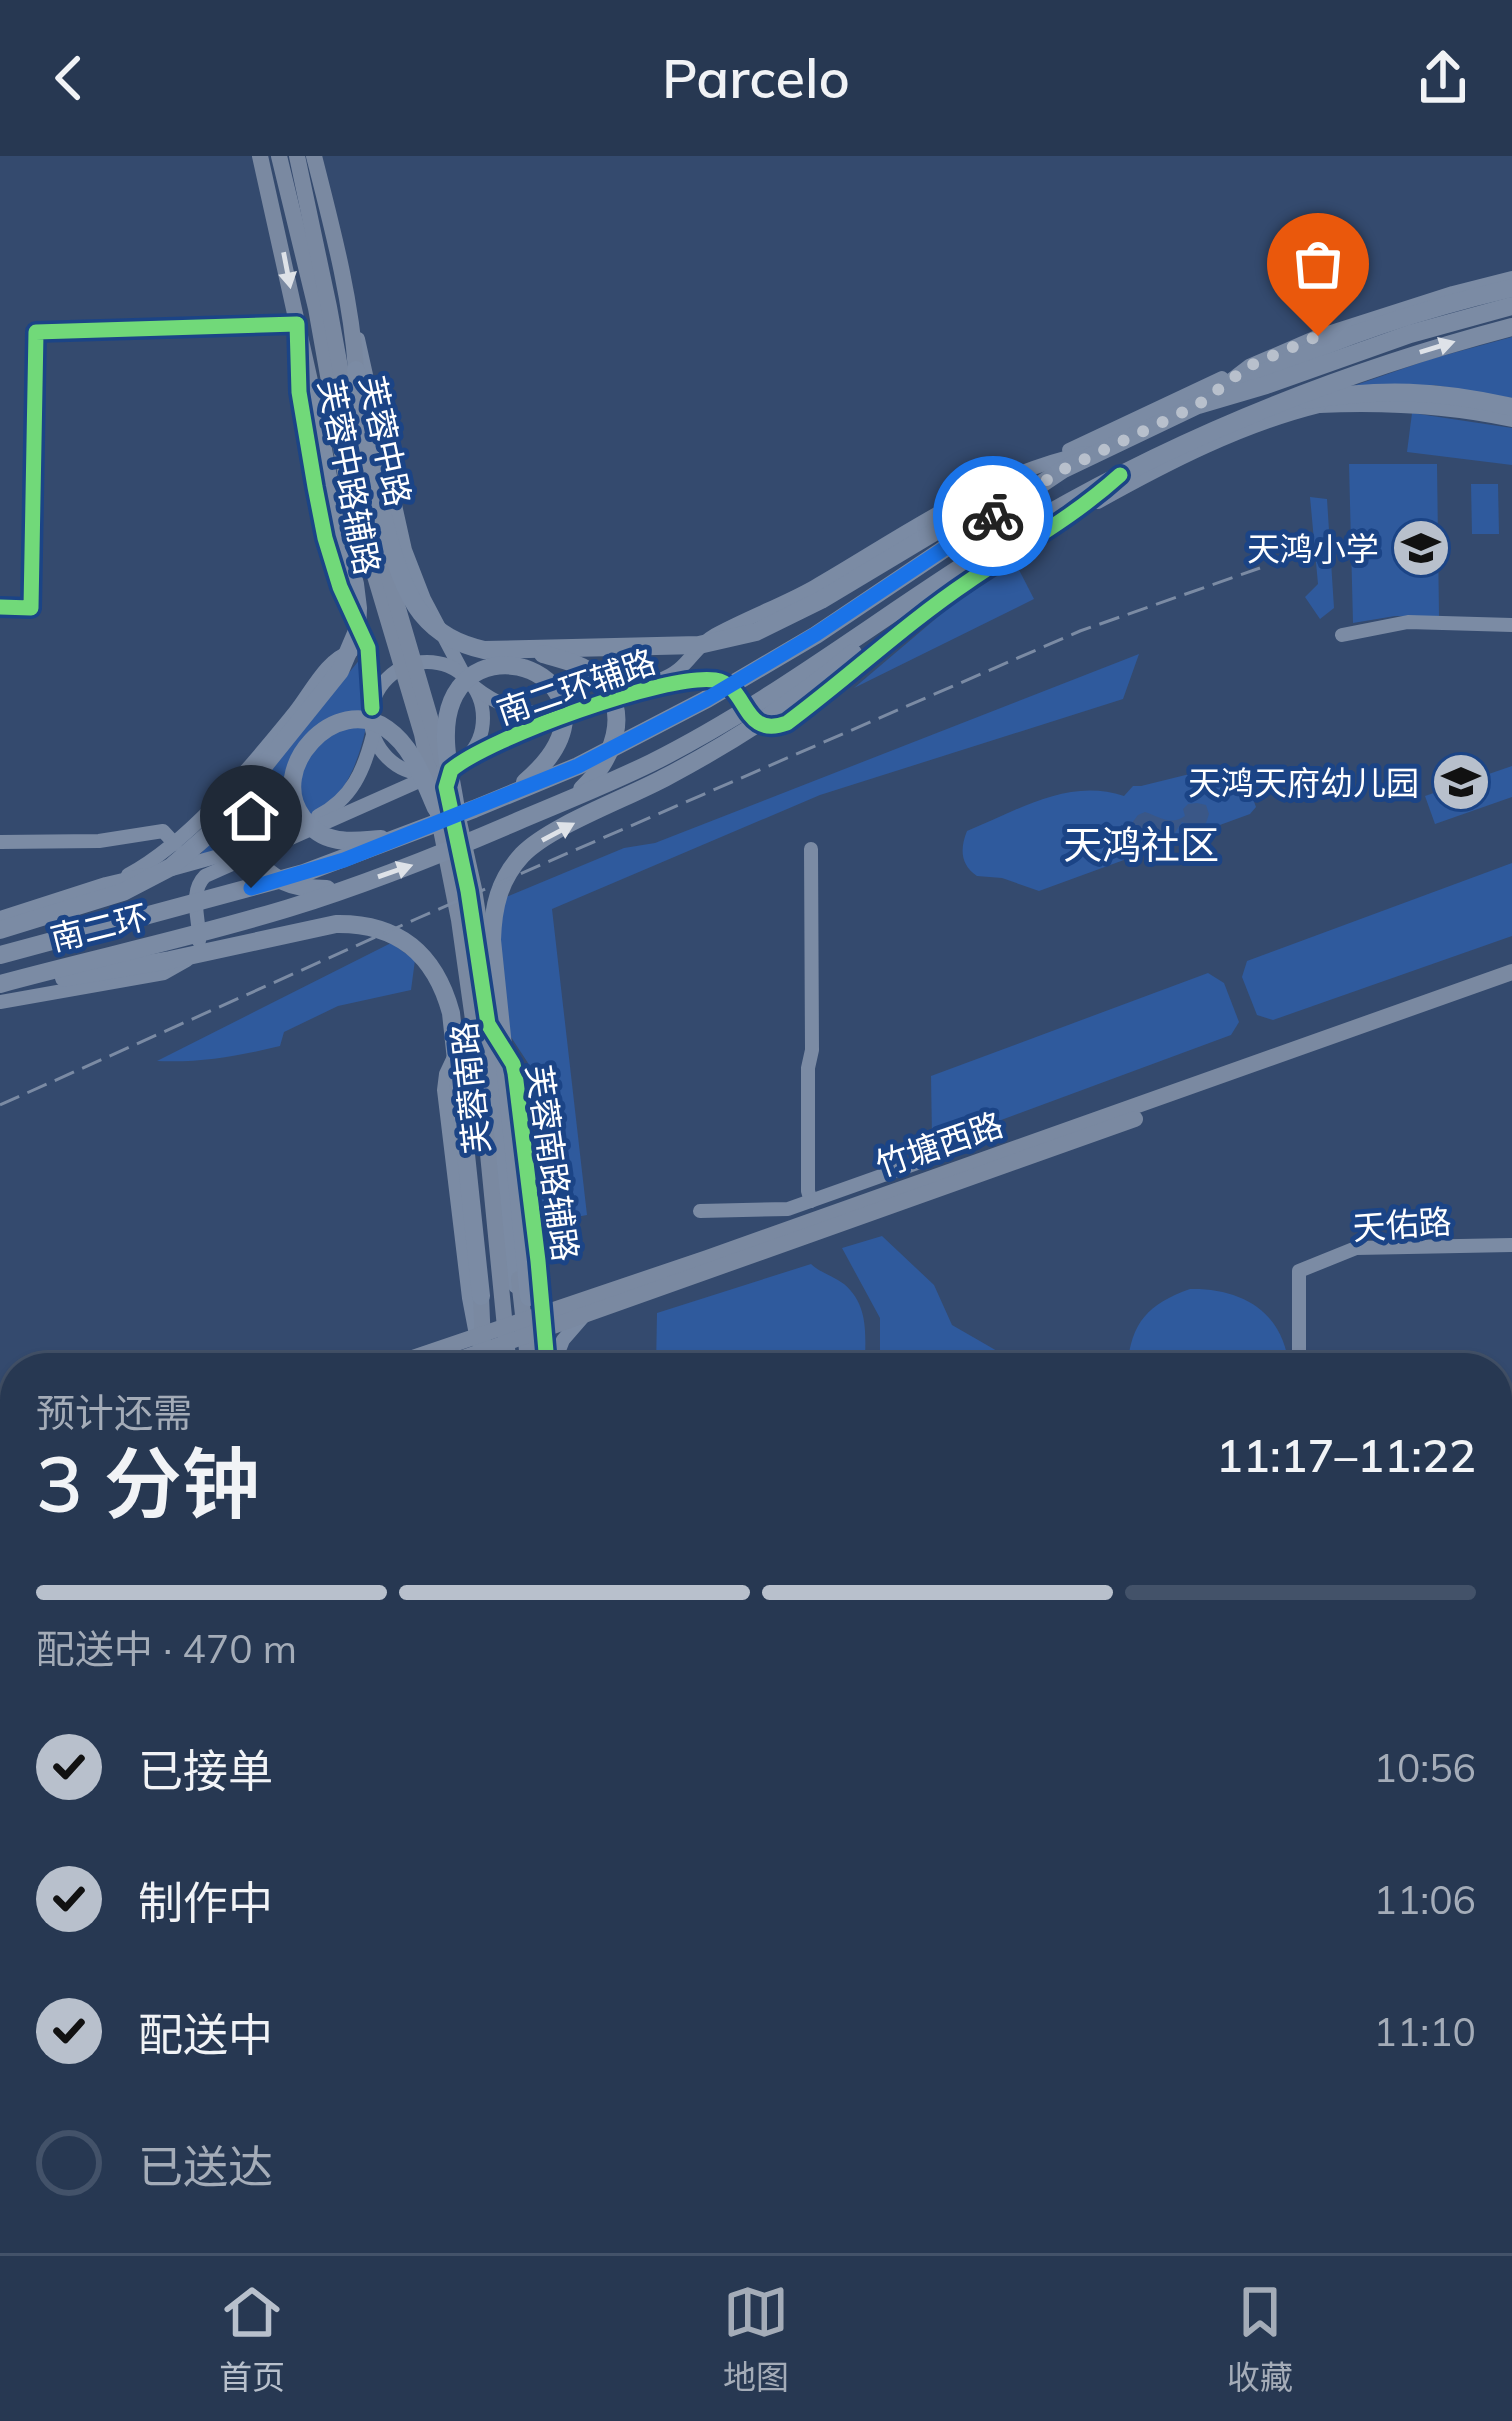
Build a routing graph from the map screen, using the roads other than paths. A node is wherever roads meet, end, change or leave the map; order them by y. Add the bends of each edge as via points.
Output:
1 (260, 156) edge
2 (280, 156) edge
3 (297, 156) edge
4 (314, 156) edge
5 (308, 242) junction
6 (1512, 278) edge
7 (1512, 288) edge
8 (1512, 306) edge
9 (352, 318) junction
10 (296, 324) junction
11 (1512, 327) edge
12 (1249, 366) junction
13 (356, 370) joint
14 (312, 390) joint
15 (1198, 405) junction
16 (1319, 406) junction
17 (1266, 407) junction
18 (1512, 407) edge
19 (1512, 420) edge
20 (1108, 448) junction
21 (1039, 463) junction
22 (1062, 470) junction
23 (1073, 507) junction
24 (414, 574) junction
25 (927, 591) junction
26 (346, 601) junction
27 (0, 607) edge
28 (1512, 625) edge
29 (1342, 635) dead end
30 (368, 648) junction
31 (514, 650) junction
32 (468, 680) junction
33 (372, 708) junction
34 (374, 735) junction
35 (279, 748) junction
36 (454, 766) junction
37 (427, 774) junction
38 (504, 797) junction
39 (445, 801) junction
40 (561, 803) junction
41 (403, 837) junction
42 (0, 842) edge
43 (175, 844) junction
44 (811, 849) dead end
45 (106, 884) junction
46 (345, 888) junction
47 (0, 918) edge
48 (470, 925) junction
49 (0, 930) edge
50 (0, 955) edge
51 (1512, 972) edge
52 (1512, 984) edge
53 (0, 986) edge
54 (0, 1002) edge
55 (478, 1006) junction
56 (488, 1024) junction
57 (923, 1161) dead end
58 (811, 1201) junction
59 (700, 1210) dead end
60 (1512, 1245) edge
61 (481, 1296) joint
62 (586, 1305) junction
63 (536, 1317) junction
64 (484, 1347) edge
65 (424, 1353) edge
66 (507, 1353) edge
67 (542, 1353) edge
68 (542, 1353) edge
69 (554, 1353) edge
70 (1299, 1353) edge

1 -> 10 main road
2 - 5 main road
3 - 5 main road, 芙蓉中路
4 - 9 main road
5 - 39 main road, 芙蓉中路 via 368,514 415,663
6 - 12 street, 南二环辅路 via 1383,314
7 - 15 highway via 1342,338
8 - 15 highway
9 - 13 main road
9 - 24 street, 芙蓉中路辅路
10 - 14 main road
10 - 26 street, 芙蓉中路辅路 via 308,448
10 - 27 street via 36,332 32,608
17 -> 11 highway, 南二环
12 - 15 street, 南二环辅路
12 - 21 street, 南二环辅路
13 - 31 highway via 383,512 418,610 451,639
14 - 35 highway via 355,584 357,631 340,671
15 - 20 highway
16 - 17 street, 南二环辅路
16 - 19 street, 南二环辅路 via 1426,405
16 - 23 street, 南二环辅路
17 - 18 highway via 1387,391
17 - 23 highway, 南二环 via 1120,475
20 - 21 street, 南二环辅路
20 - 22 highway
21 - 32 street, 南二环辅路 via 709,638 668,677 543,714 514,710
22 - 31 highway via 981,504 756,632 699,645
22 - 38 highway, 南二环 via 816,634 667,721
23 - 25 highway, 南二环
23 - 36 street, 南二环辅路 via 787,723 764,726 723,682 696,680 536,725
24 - 26 street via 414,595 402,606 363,615
24 - 32 street, 芙蓉中路辅路
25 - 40 highway, 南二环 via 711,730
63 -> 25 highway via 492,940 506,875 533,845 791,701
26 - 30 street, 芙蓉中路辅路
28 - 29 street via 1408,622
30 - 33 street, 芙蓉中路辅路
30 - 43 street via 338,656
31 - 40 highway via 584,667 616,711 606,761
32 - 33 street via 449,666 416,663 387,679
32 - 36 street via 483,724 474,748
33 - 34 street
34 - 37 street via 390,760
34 - 45 street via 353,788 326,812 234,853
35 - 46 highway via 249,818 252,849 288,884
35 - 49 highway via 171,867 123,892
36 - 37 street
36 - 39 street, 芙蓉南路辅路
37 - 39 street, 芙蓉南路辅路
37 - 54 street via 205,876 195,892 199,940 179,966
38 - 39 highway via 548,759 564,731 554,687 517,666 470,677 452,700
38 - 41 highway, 南二环
39 - 41 highway via 388,729 363,718 316,736 292,781 302,816 334,840
39 - 48 street, 芙蓉南路辅路
39 - 66 main road, 芙蓉南路
39 - 67 main road, 芙蓉南路 via 474,889
46 -> 40 highway, 南二环
41 - 50 highway, 南二环 via 304,873
42 - 43 street via 163,831
43 - 45 street
44 - 58 street
45 - 47 street
46 - 53 highway, 南二环
48 - 55 street, 芙蓉南路辅路
48 - 56 street, 芙蓉南路辅路
51 - 62 main road, 竹塘西路
52 - 62 main road, 竹塘西路
53 - 61 highway via 336,924 394,935 424,957 451,1012
55 - 64 street, 芙蓉南路辅路 via 507,1284
55 - 64 street via 444,1090
56 - 63 street, 芙蓉南路辅路 via 514,1282
56 - 63 street, 芙蓉南路辅路 via 515,1073
57 - 58 street
58 - 59 street via 788,1210
60 - 70 street, 天佑路 via 1356,1248 1299,1271
61 - 64 main road
62 - 63 main road, 竹塘西路
62 - 69 street
63 - 64 main road, 竹塘西路
63 - 68 main road
64 - 65 main road, 竹塘西路

